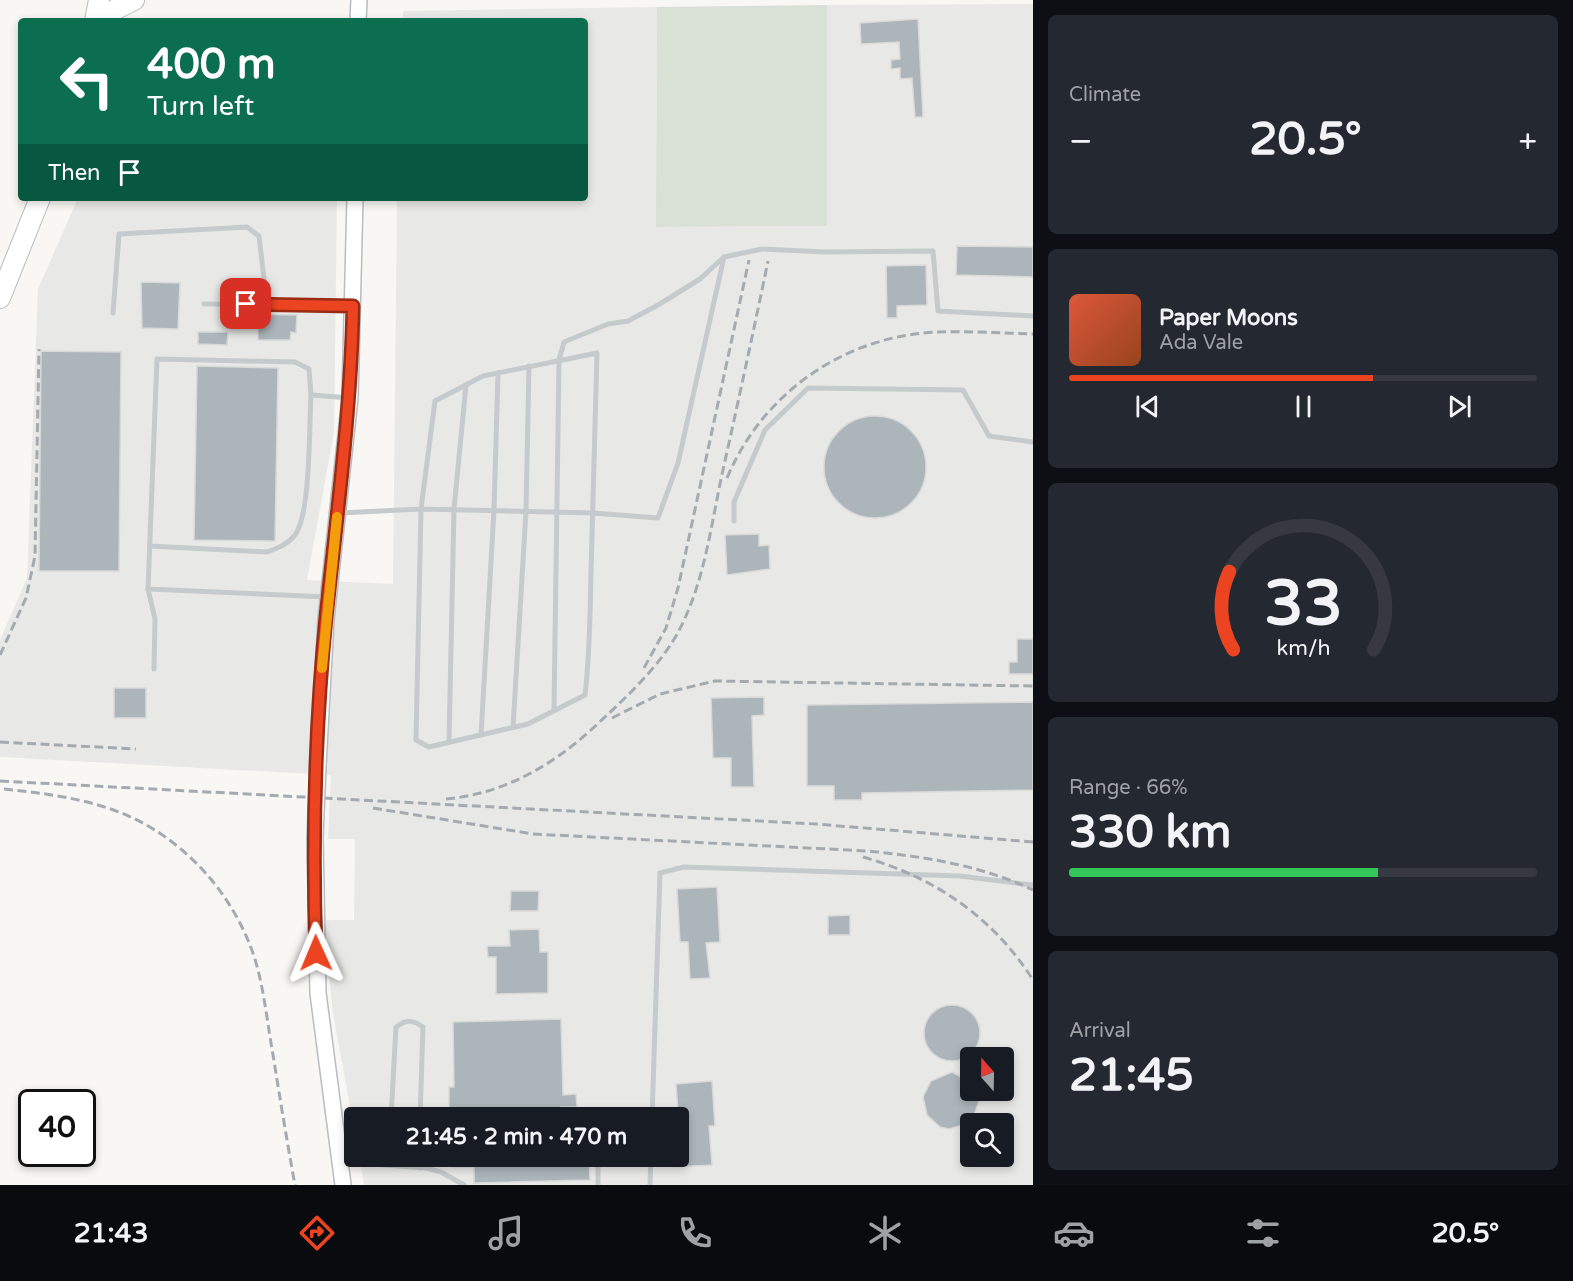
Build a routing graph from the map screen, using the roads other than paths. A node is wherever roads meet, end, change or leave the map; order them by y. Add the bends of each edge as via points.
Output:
1 (99, 0) edge
2 (134, 0) edge
3 (359, 0) edge
4 (96, 18) edge
5 (108, 18) edge
6 (358, 18) edge
7 (39, 201) edge
8 (355, 201) edge
9 (724, 256) junction
10 (0, 298) edge
11 (204, 303) dead end
12 (267, 304) junction
13 (353, 306) junction
14 (113, 313) dead end
15 (1033, 316) edge
16 (559, 360) junction
17 (529, 366) junction
18 (498, 373) junction
19 (466, 385) junction
20 (311, 395) junction
21 (350, 398) junction
22 (1033, 442) edge
23 (421, 509) junction
24 (454, 509) junction
25 (494, 510) junction
26 (526, 511) junction
27 (556, 512) junction
28 (338, 513) junction
29 (593, 513) junction
30 (734, 521) dead end
31 (150, 546) junction
32 (148, 589) junction
33 (328, 597) junction
34 (154, 669) dead end
35 (554, 710) junction
36 (513, 727) junction
37 (481, 735) junction
38 (449, 742) junction
39 (1033, 885) edge
40 (392, 1107) edge
41 (420, 1107) edge
42 (652, 1107) edge
43 (342, 1162) joint
44 (420, 1167) edge
45 (598, 1167) edge
46 (651, 1167) edge
47 (343, 1185) edge
48 (464, 1185) edge
49 (598, 1185) edge
50 (650, 1185) edge

1 - 4 highway
2 - 5 highway
3 - 6 street
7 - 10 highway
8 - 13 street
9 - 15 lane via 762,249 933,251 938,311
9 - 16 lane via 700,279 658,306 628,321 608,324 564,342
9 - 29 lane via 678,463 658,518
11 - 12 lane
12 - 13 lane
12 - 14 lane via 259,236 247,227 119,234
13 - 21 street
16 - 17 lane
16 - 27 lane
16 - 29 lane via 597,353
17 - 18 lane
17 - 26 lane
18 - 19 lane
18 - 25 lane
19 - 23 lane via 435,401
19 - 24 lane
20 - 21 lane
20 - 31 lane via 305,501 296,534 282,547 267,552
20 - 31 lane via 309,369 296,362 157,359
21 - 28 street
22 - 30 lane via 989,436 963,390 808,388 765,430 735,502
23 - 24 lane
23 - 28 lane
23 - 38 lane via 416,740 429,747
24 - 25 lane
24 - 38 lane
25 - 26 lane
25 - 37 lane
26 - 27 lane
26 - 36 lane
27 - 29 lane
27 - 35 lane
28 - 33 street
29 - 35 lane via 585,695
31 - 32 lane
32 - 33 lane
32 - 34 lane via 155,620
33 - 43 street, bridge via 315,837 318,993
35 - 36 lane
36 - 37 lane
37 - 38 lane
39 - 42 lane via 960,876 684,867 660,873
40 - 41 lane via 396,1027 414,1020 423,1027
43 - 47 street
44 - 48 lane via 441,1172
45 - 49 lane
46 - 50 lane

